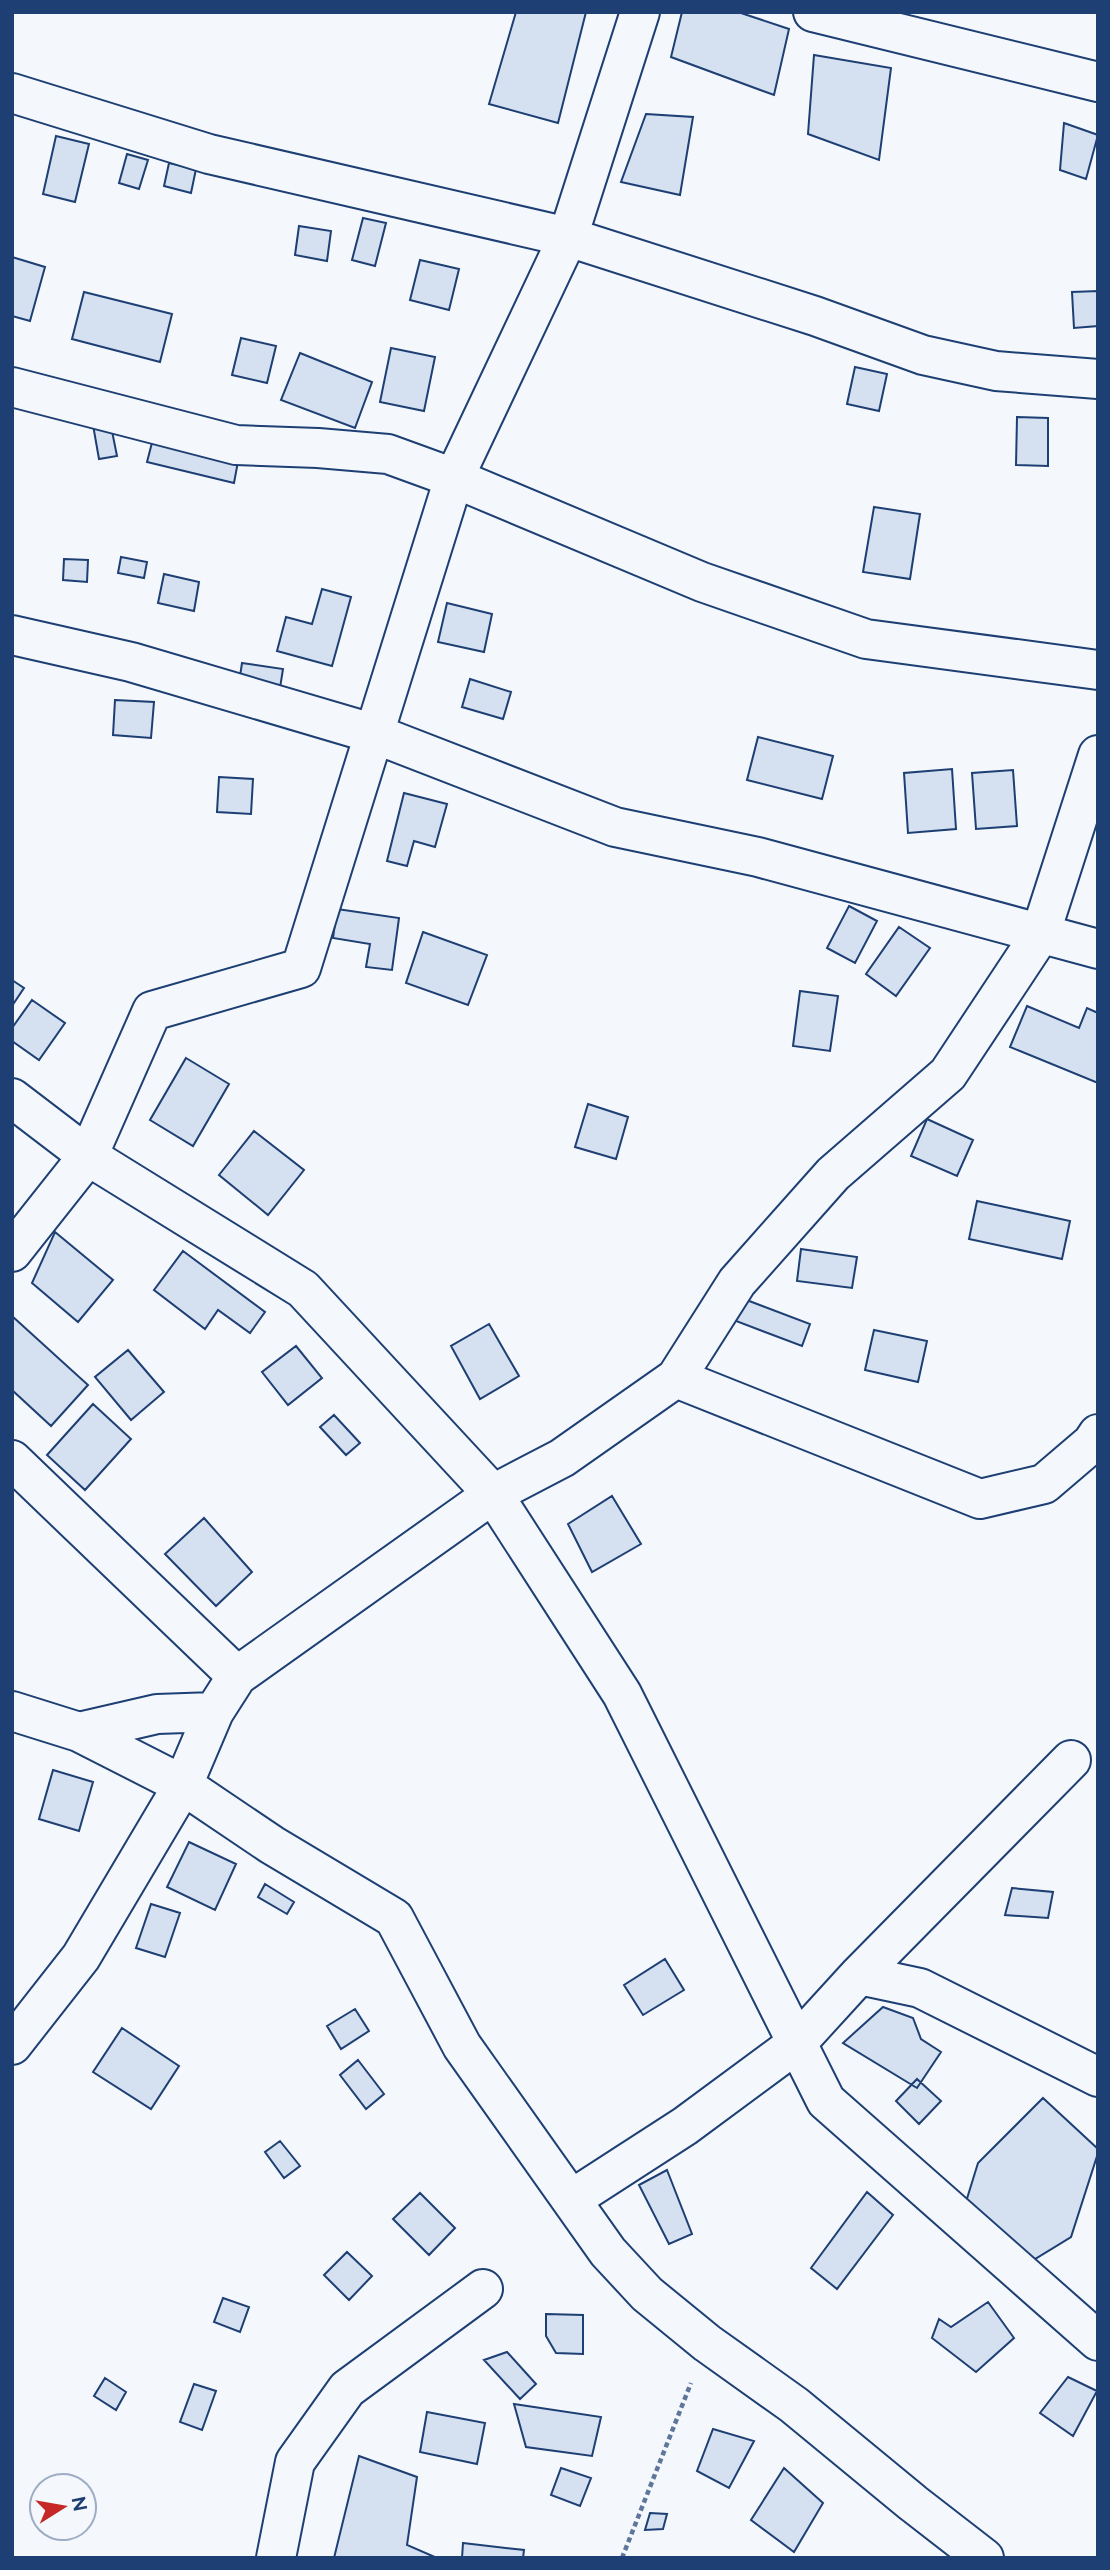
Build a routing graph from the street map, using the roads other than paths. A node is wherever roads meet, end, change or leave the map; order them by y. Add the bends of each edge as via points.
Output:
1 (640, 12) edge
2 (813, 12) edge
3 (1098, 82) edge
4 (12, 93) edge
5 (568, 237) junction
6 (1098, 380) edge
7 (12, 387) edge
8 (454, 478) junction
9 (12, 635) edge
10 (1098, 670) edge
11 (375, 734) junction
12 (1098, 755) edge
13 (1040, 935) junction
14 (1098, 949) edge
15 (12, 1098) edge
16 (88, 1156) junction
17 (12, 1252) edge
18 (676, 1378) junction
19 (1098, 1434) edge
20 (12, 1460) edge
21 (493, 1494) junction
22 (237, 1676) junction
23 (12, 1711) edge
24 (214, 1712) junction
25 (79, 1732) junction
26 (1072, 1760) dead end
27 (183, 1785) junction
28 (859, 1975) junction
29 (796, 2044) junction
30 (12, 2045) edge
31 (1098, 2077) edge
32 (572, 2199) junction
33 (483, 2289) dead end
34 (1098, 2341) edge
35 (276, 2558) edge
36 (984, 2558) edge

1 - 5 street
2 - 3 street
4 - 5 street via 209,154
5 - 6 street via 923,355 996,371
5 - 8 street
7 - 8 street via 236,445 388,454
8 - 10 street via 702,582 866,639
8 - 11 street
9 - 11 street via 131,662
11 - 13 street via 615,827 758,858
11 - 16 street via 301,968 152,1011
12 - 13 street
13 - 14 street
13 - 18 street via 948,1074 833,1174 737,1282
15 - 16 street
16 - 17 street
16 - 21 street via 303,1289
18 - 19 street via 979,1499 1044,1484
18 - 21 street via 562,1458
20 - 22 street
21 - 22 street
21 - 29 street via 622,1694
22 - 24 street
23 - 25 street
24 - 25 street via 157,1714
24 - 27 street
25 - 27 street
26 - 28 street
27 - 30 street via 81,1957
27 - 32 street via 394,1918 462,2046
28 - 29 street
28 - 31 street via 920,1988
29 - 32 street via 685,2126
29 - 34 street via 826,2101
32 - 36 street via 616,2261 648,2294
33 - 35 street via 347,2389 295,2462

